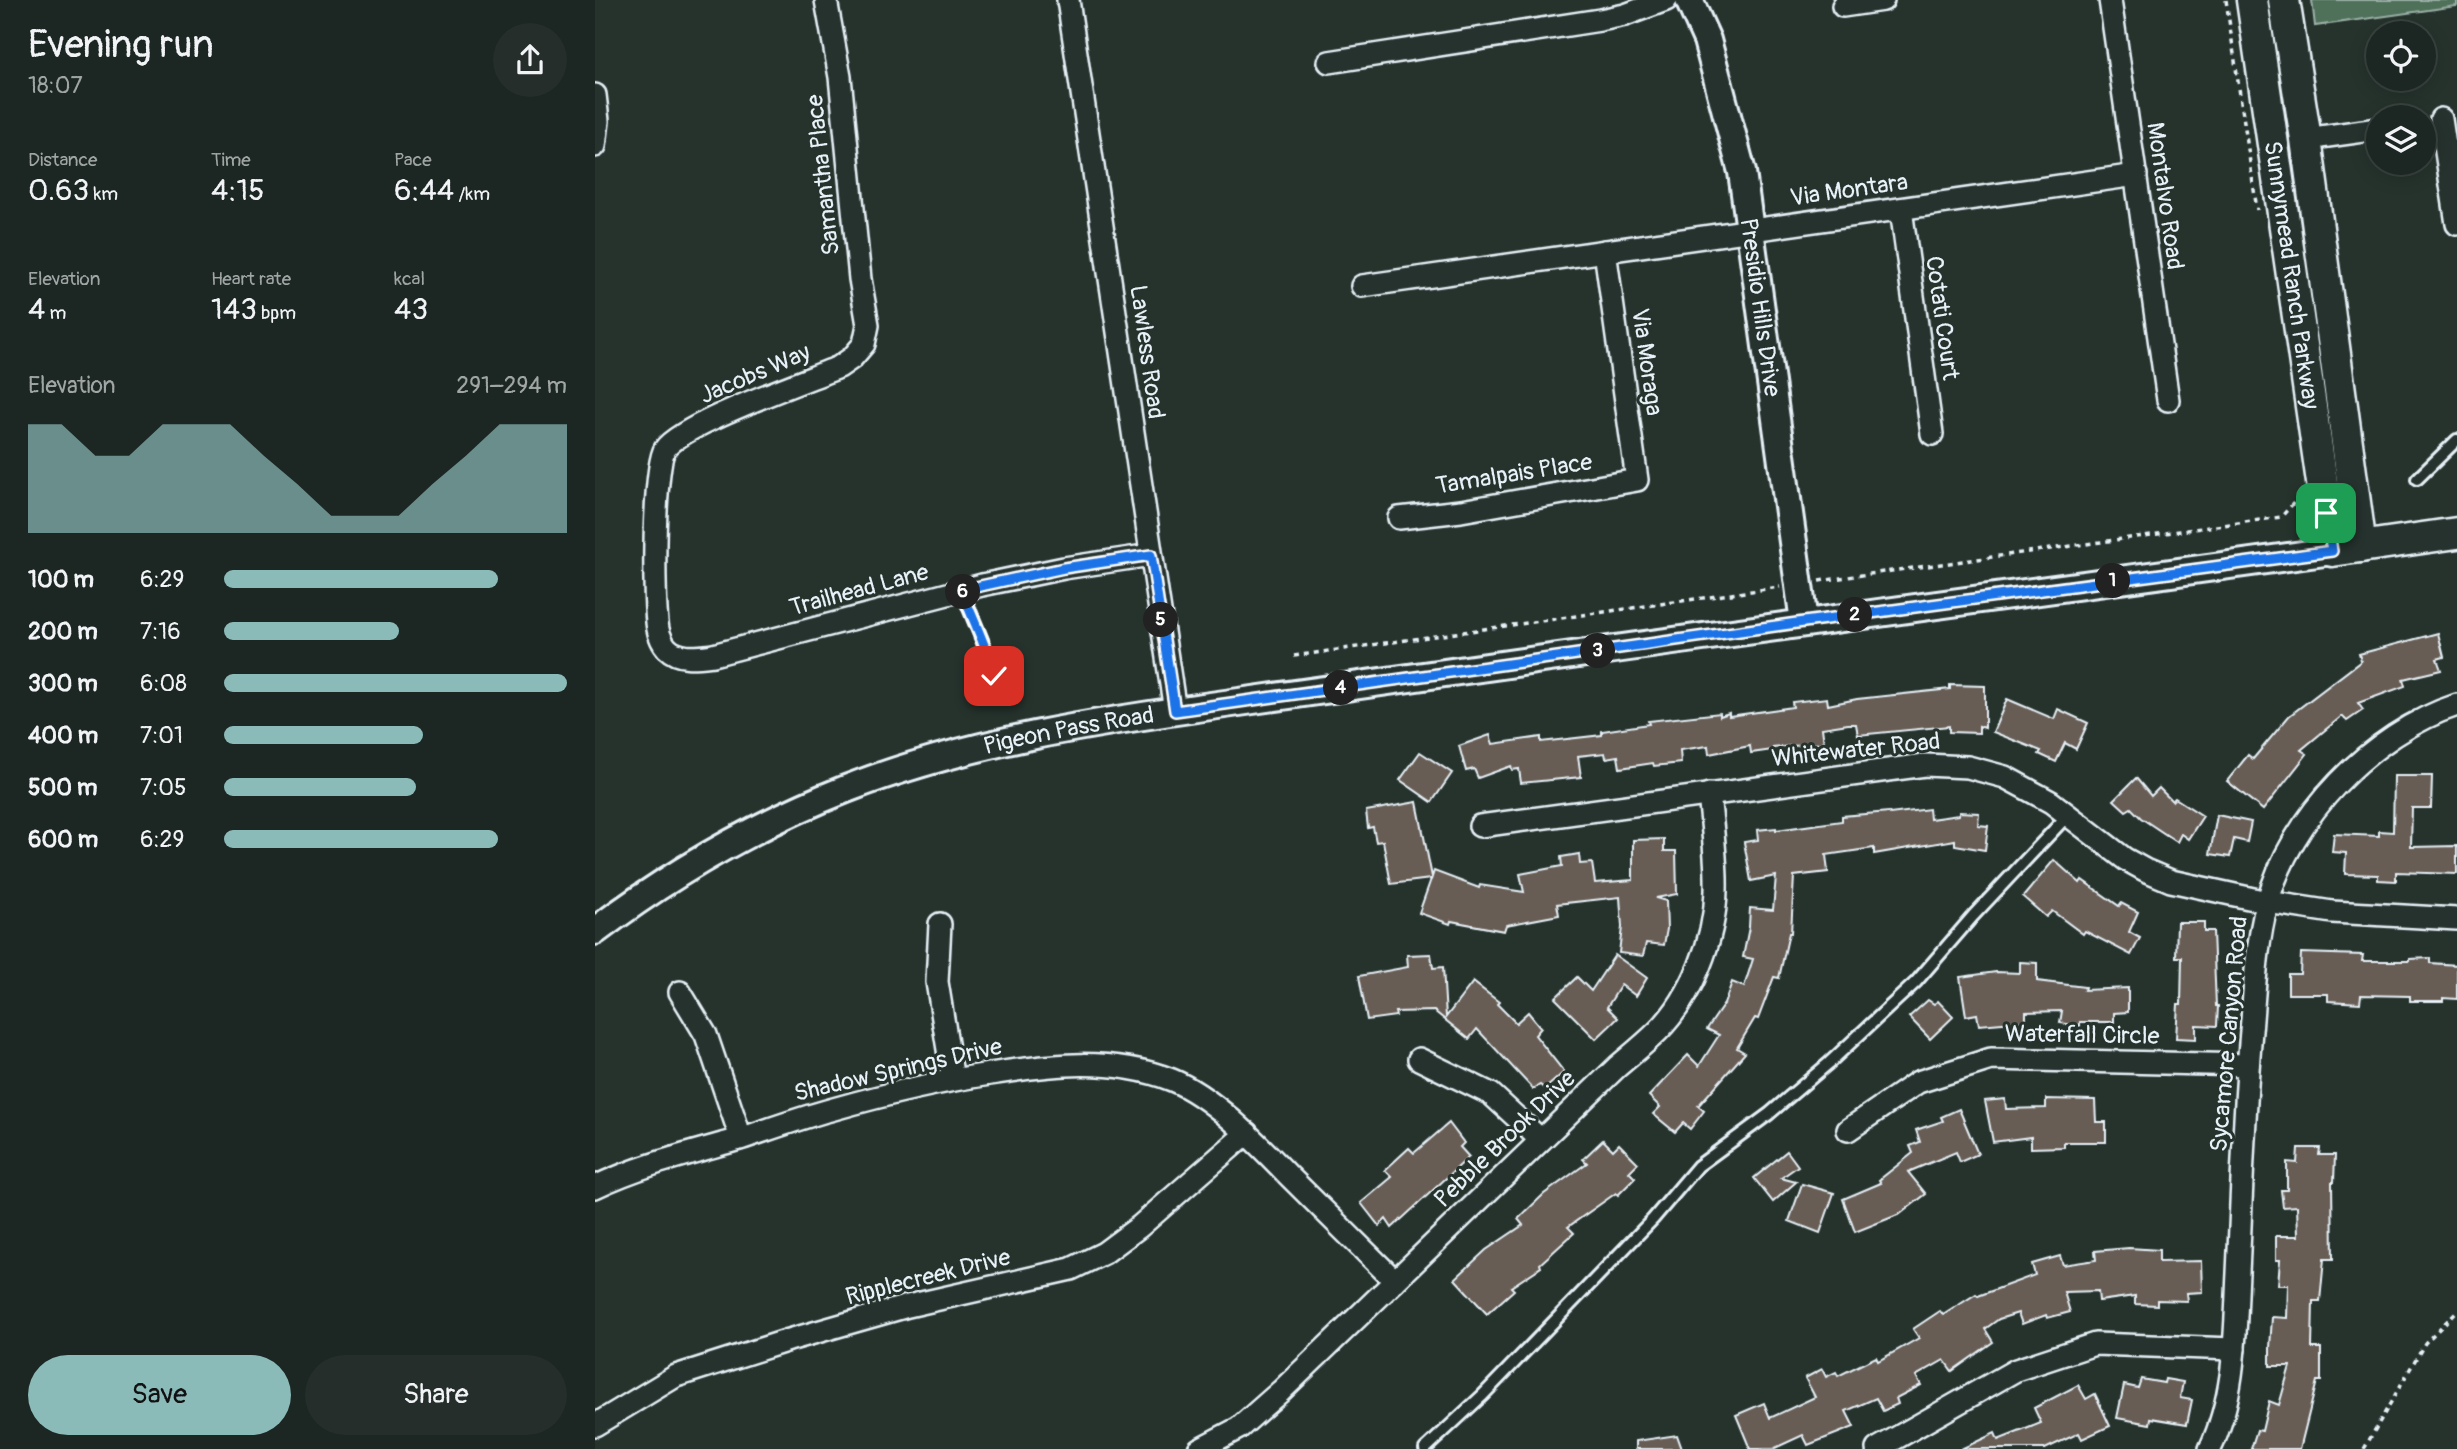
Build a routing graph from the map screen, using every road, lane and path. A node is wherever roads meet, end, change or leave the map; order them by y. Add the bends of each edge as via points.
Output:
1 (826, 0) edge
2 (1068, 0) edge
3 (1666, 0) edge
4 (1689, 0) edge
5 (1883, 0) edge
6 (2110, 0) edge
7 (2226, 0) edge
8 (2252, 0) edge
9 (2266, 0) edge
10 (2284, 0) edge
11 (1843, 6) dead end
12 (1329, 62) dead end
13 (595, 95) edge
14 (2441, 119) edge
15 (2366, 131) edge
16 (2306, 139) junction
17 (595, 146) edge
18 (2136, 175) junction
19 (1901, 209) junction
20 (2259, 221) dead end
21 (2457, 224) edge
22 (1750, 231) junction
23 (1605, 251) junction
24 (1362, 286) dead end
25 (864, 344) joint
26 (2168, 400) dead end
27 (1932, 434) dead end
28 (2457, 440) edge
29 (2417, 478) dead end
30 (1637, 480) joint
31 (2297, 484) dead end
32 (1399, 518) dead end
33 (2457, 533) edge
34 (2361, 547) junction
35 (2332, 551) junction
36 (1151, 555) junction
37 (1799, 584) junction
38 (962, 590) junction
39 (1804, 622) junction
40 (666, 648) joint
41 (1293, 656) dead end
42 (994, 676) dead end
43 (2457, 705) edge
44 (1175, 711) junction
45 (1709, 794) junction
46 (2068, 815) junction
47 (1480, 826) dead end
48 (2267, 902) junction
49 (2457, 919) edge
50 (940, 925) dead end
51 (595, 930) edge
52 (680, 992) dead end
53 (1419, 1059) dead end
54 (2248, 1065) junction
55 (953, 1080) junction
56 (1848, 1130) dead end
57 (1247, 1133) junction
58 (741, 1138) junction
59 (1541, 1140) junction
60 (595, 1188) edge
61 (1395, 1281) junction
62 (2457, 1311) edge
63 (2234, 1349) junction
64 (595, 1426) edge
65 (1199, 1449) edge
66 (1425, 1449) edge
67 (1878, 1449) edge
68 (2210, 1449) edge
69 (2364, 1449) edge

1 - 25 street, Samantha Place via 840,77 868,325
2 - 36 street, Lawless Road
3 - 12 street via 1600,20
4 - 22 street, Presidio Hills Drive via 1723,95 1742,172
5 - 11 street
6 - 18 street, Montalvo Road
7 - 20 path
8 - 35 main road, Sunnymead Ranch Parkway
9 - 16 main road via 2282,112 2289,133
10 - 16 main road, Sunnymead Ranch Parkway
13 - 17 street
14 - 21 street
15 - 16 street
16 - 34 main road, Sunnymead Ranch Parkway
18 - 19 street, Via Montara
18 - 26 street, Montalvo Road
19 - 22 street, Via Montara
19 - 27 street, Cotati Court
22 - 23 street, Via Montara
22 - 37 street, Presidio Hills Drive
23 - 24 street, Via Montara
23 - 30 street, Via Moraga
25 - 40 street, Jacobs Way via 839,367 715,418 677,437 664,450 657,499 655,590 658,632
28 - 29 lane
30 - 32 street, Tamalpais Place
31 - 37 path via 2299,497 2281,517
33 - 34 main road, Pigeon Pass Road
34 - 35 main road, Pigeon Pass Road
35 - 39 street, Pigeon Pass Road
36 - 38 street, Trailhead Lane
36 - 44 street, Lawless Road
37 - 39 street, Presidio Hills Drive
37 - 41 path
38 - 40 street, Trailhead Lane via 713,655 679,656
38 - 42 lane
39 - 44 street, Pigeon Pass Road
43 - 48 street, Sycamore Canyon Road via 2395,736 2350,771 2319,803
44 - 51 street, Pigeon Pass Road via 1052,731 960,753 846,789 675,875
45 - 46 street, Whitewater Road via 1943,765 2005,777
45 - 47 street, Whitewater Road
45 - 59 street, Pebble Brook Drive via 1714,914 1686,995 1659,1030
46 - 48 street, Whitewater Road via 2145,870 2171,881
46 - 66 lane via 1916,982 1789,1097 1698,1166 1606,1268
48 - 49 street, Whitewater Road via 2332,912
48 - 54 street, Sycamore Canyon Road via 2258,943
50 - 55 street via 937,982
52 - 58 street via 706,1035
53 - 59 street via 1491,1094
54 - 56 street, Waterfall Circle via 1991,1059 1918,1082
54 - 63 street, Sycamore Canyon Road
55 - 57 street, Shadow Springs Drive via 1084,1063 1138,1070 1192,1091
55 - 58 street, Shadow Springs Drive via 829,1110
57 - 61 street, Shadow Springs Drive
57 - 64 street, Ripplecreek Drive via 1139,1227 1104,1253 1071,1269 908,1306 676,1376
58 - 60 street, Shadow Springs Drive via 663,1160
59 - 61 street, Pebble Brook Drive
61 - 65 street, Pebble Brook Drive via 1239,1428
62 - 69 path via 2425,1343
63 - 67 street via 2095,1344 2016,1370
63 - 68 street, Sycamore Canyon Road via 2223,1416

